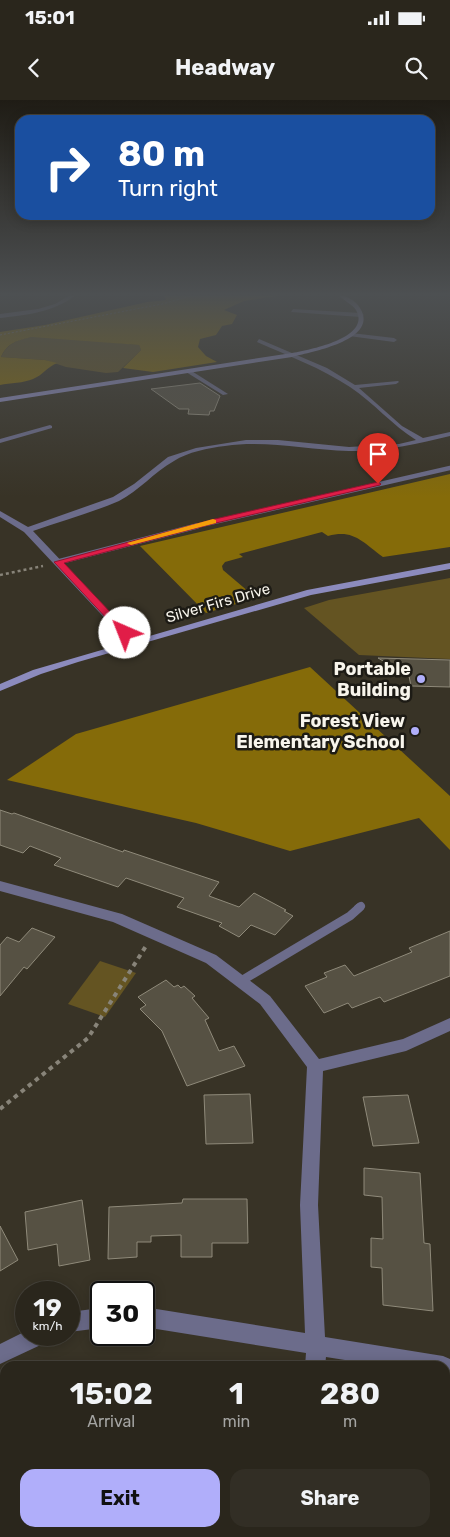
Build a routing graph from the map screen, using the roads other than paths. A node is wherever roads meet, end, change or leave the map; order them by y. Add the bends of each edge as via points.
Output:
1 (246, 362) edge
2 (309, 362) edge
3 (188, 371) junction
4 (396, 382) dead end
5 (354, 387) junction
6 (225, 394) dead end
7 (0, 400) edge
8 (50, 427) dead end
9 (450, 434) edge
10 (0, 441) edge
11 (424, 441) junction
12 (450, 468) edge
13 (0, 513) edge
14 (27, 530) junction
15 (58, 562) junction
16 (450, 566) edge
17 (134, 643) junction
18 (0, 688) edge
19 (0, 886) edge
20 (361, 906) dead end
21 (241, 981) junction
22 (450, 1024) edge
23 (315, 1066) junction
24 (155, 1318) edge
25 (17, 1346) edge
26 (316, 1346) junction
27 (0, 1354) edge
28 (315, 1361) edge
29 (412, 1361) edge

1 - 3 street
2 - 5 street
3 - 6 street
3 - 7 street
4 - 5 street
5 - 11 street via 400,427
8 - 10 street
9 - 11 street
11 - 14 street via 349,449 246,442 196,450 171,459 116,499
12 - 15 lane via 215,521
13 - 14 street
14 - 15 street
15 - 17 street
16 - 17 street, Silver Firs Drive via 310,592
17 - 18 street, Silver Firs Drive via 37,672
19 - 21 street via 117,918 211,959
20 - 21 lane via 350,916
21 - 23 street via 265,1000
22 - 23 street via 406,1045
23 - 26 street via 309,1205
24 - 26 street
25 - 27 street
26 - 28 street
26 - 29 street

